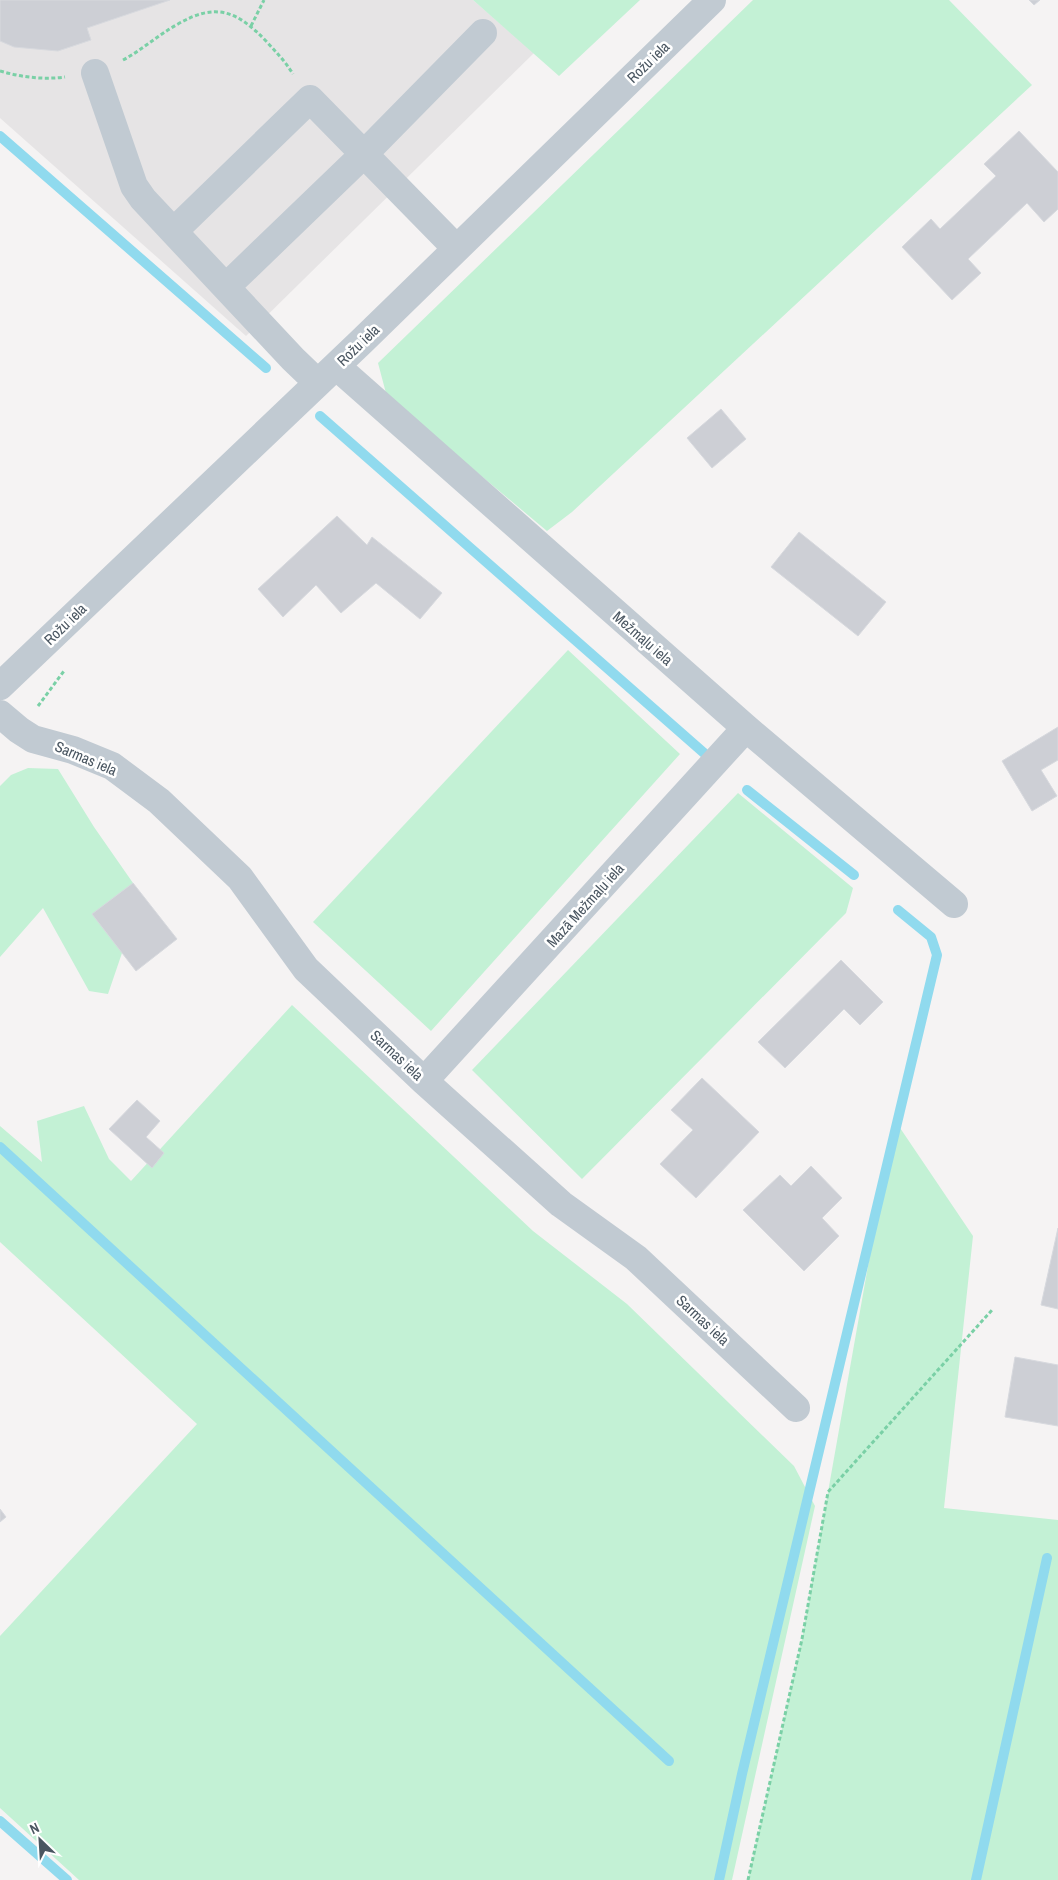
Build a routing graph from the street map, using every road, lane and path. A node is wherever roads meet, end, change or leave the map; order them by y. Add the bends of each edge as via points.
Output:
1 (264, 0) edge
2 (712, 0) edge
3 (251, 26) junction
4 (483, 33) dead end
5 (0, 71) edge
6 (95, 73) junction
7 (310, 99) junction
8 (364, 154) junction
9 (174, 231) junction
10 (456, 248) junction
11 (226, 286) junction
12 (327, 375) junction
13 (0, 686) edge
14 (0, 714) edge
15 (746, 728) junction
16 (954, 904) dead end
17 (424, 1081) junction
18 (992, 1310) dead end
19 (796, 1408) dead end
20 (748, 1880) edge

1 - 3 path
2 - 10 street, Rožu iela
3 - 6 path via 237,16 221,12 202,13 178,24 124,60
3 - 7 path via 284,60
4 - 8 street
5 - 6 path via 49,79
6 - 9 street, Mežmaļu iela via 134,186
7 - 8 street
7 - 9 street
8 - 10 street
8 - 11 street
9 - 11 street, Mežmaļu iela
10 - 12 street, Rožu iela
11 - 12 street, Mežmaļu iela via 259,324
12 - 13 street, Rožu iela
12 - 15 street, Mežmaļu iela
14 - 17 street, Sarmas iela via 33,739 73,750 112,766 159,802 240,878 306,969
15 - 16 street, Mežmaļu iela
15 - 17 street, Mazā Mežmaļu iela
17 - 19 street, Sarmas iela via 560,1204 636,1258
18 - 20 path via 828,1492 802,1639

